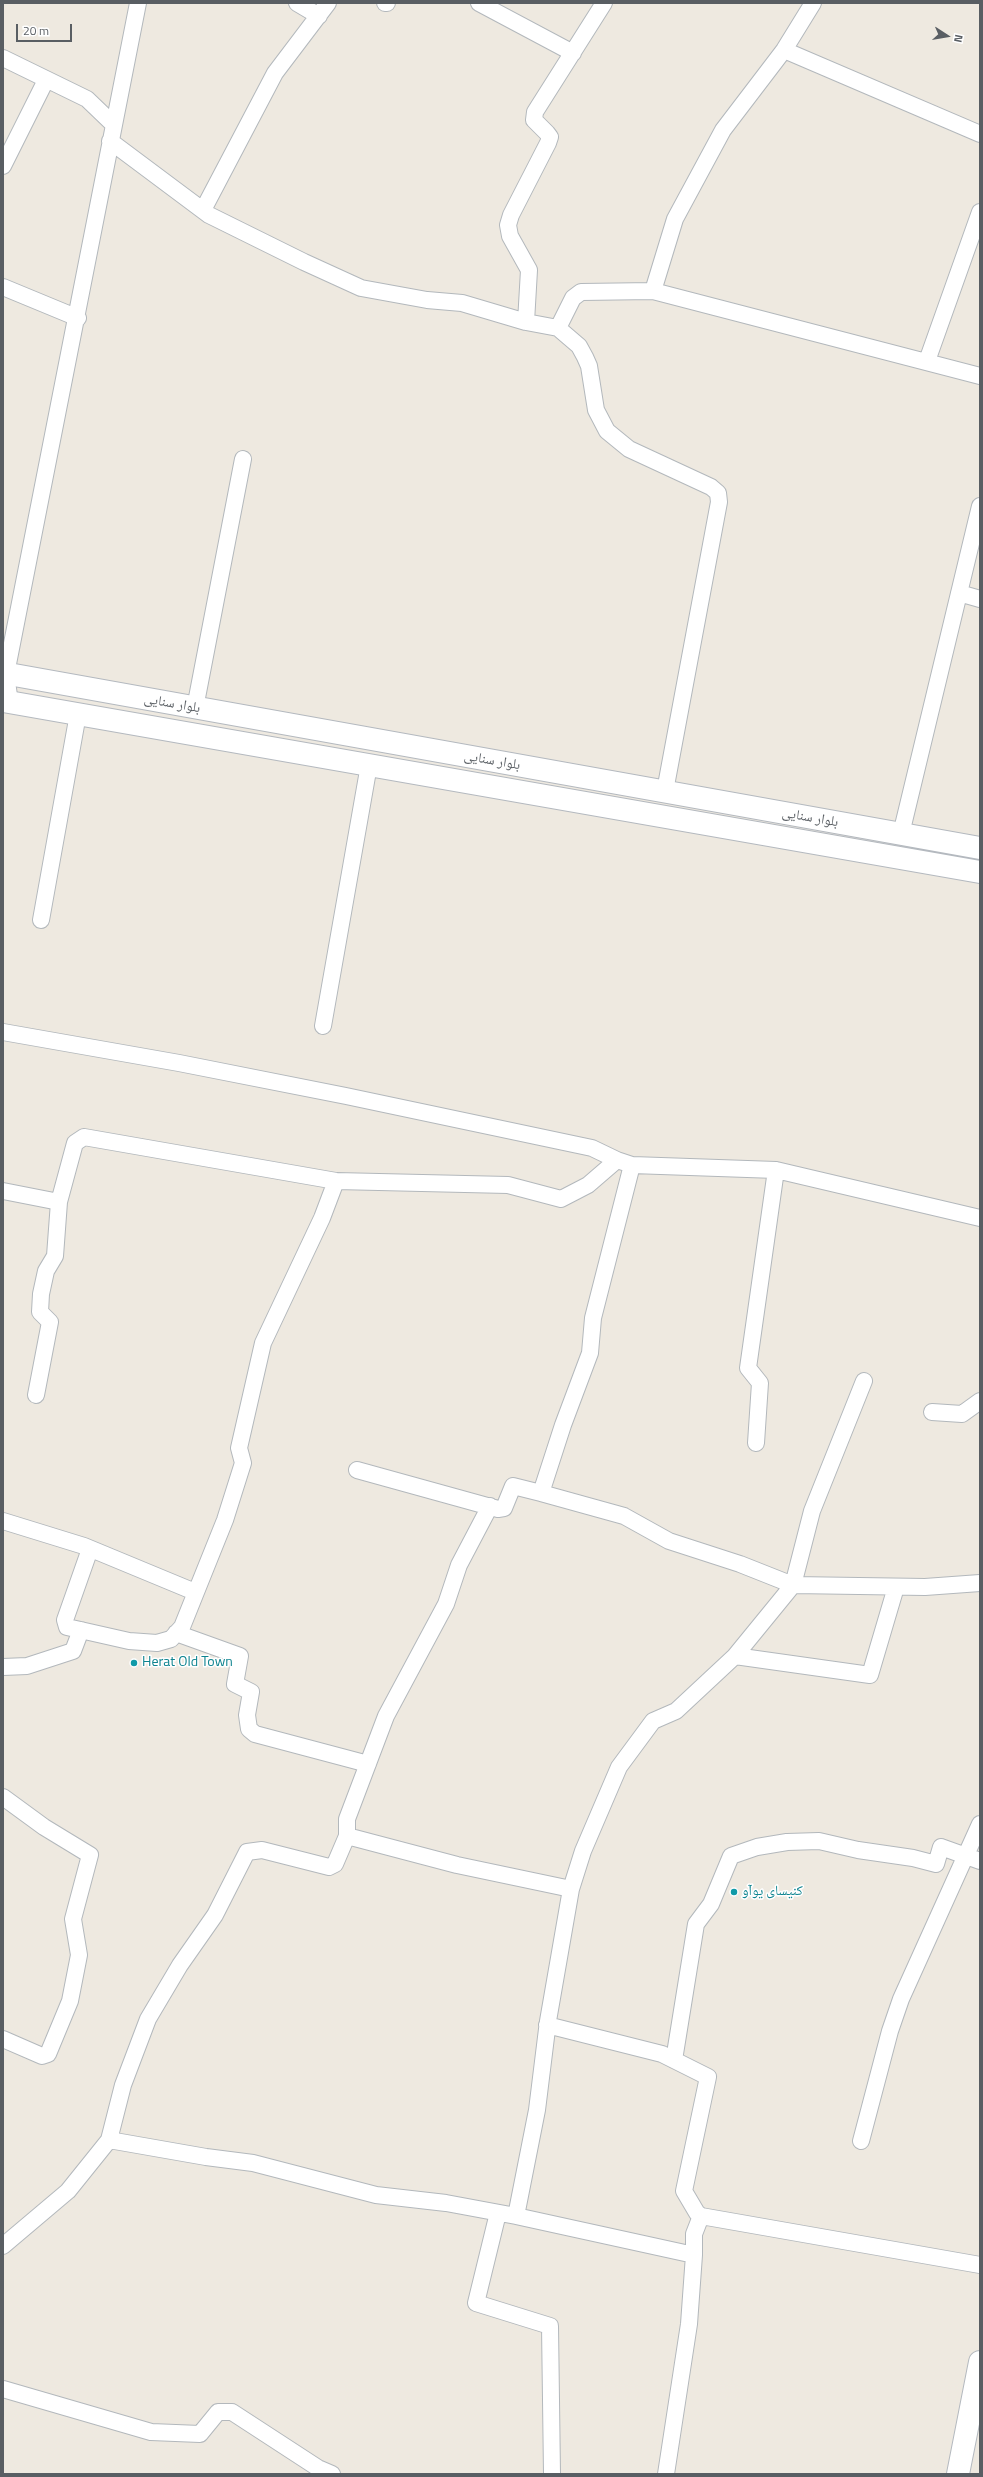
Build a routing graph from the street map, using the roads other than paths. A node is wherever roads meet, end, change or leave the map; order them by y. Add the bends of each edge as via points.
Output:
1 (138, 3) edge
2 (296, 3) edge
3 (328, 3) edge
4 (479, 3) edge
5 (604, 3) edge
6 (813, 3) edge
7 (319, 16) junction
8 (784, 50) junction
9 (573, 53) junction
10 (3, 58) edge
11 (46, 80) junction
12 (113, 124) junction
13 (980, 134) edge
14 (110, 141) junction
15 (3, 166) edge
16 (203, 210) junction
17 (980, 212) edge
18 (3, 287) edge
19 (653, 291) junction
20 (78, 318) junction
21 (526, 322) junction
22 (558, 328) junction
23 (927, 361) junction
24 (980, 376) edge
25 (243, 460) dead end
26 (980, 506) edge
27 (959, 593) junction
28 (980, 599) edge
29 (5, 674) edge
30 (6, 702) edge
31 (195, 708) junction
32 (78, 714) junction
33 (369, 765) junction
34 (665, 791) junction
35 (901, 834) junction
36 (980, 848) edge
37 (980, 872) edge
38 (41, 920) dead end
39 (322, 1026) dead end
40 (3, 1032) edge
41 (617, 1160) junction
42 (632, 1165) junction
43 (776, 1170) junction
44 (336, 1181) junction
45 (3, 1191) edge
46 (59, 1202) junction
47 (980, 1218) edge
48 (864, 1381) dead end
49 (36, 1395) dead end
50 (980, 1401) edge
51 (932, 1412) dead end
52 (756, 1443) dead end
53 (357, 1470) dead end
54 (541, 1493) junction
55 (490, 1506) junction
56 (3, 1521) edge
57 (90, 1549) junction
58 (980, 1582) edge
59 (794, 1585) junction
60 (896, 1587) junction
61 (195, 1592) junction
62 (81, 1630) junction
63 (176, 1633) junction
64 (735, 1656) junction
65 (3, 1666) edge
66 (368, 1764) junction
67 (3, 1798) edge
68 (980, 1824) edge
69 (347, 1836) junction
70 (973, 1859) edge
71 (571, 1889) junction
72 (547, 2025) junction
73 (3, 2039) edge
74 (674, 2060) junction
75 (109, 2140) junction
76 (861, 2141) dead end
77 (498, 2213) junction
78 (516, 2216) junction
79 (701, 2216) junction
80 (3, 2246) edge
81 (694, 2255) junction
82 (980, 2265) edge
83 (980, 2362) edge
84 (3, 2389) edge
85 (332, 2474) edge
86 (552, 2474) edge
87 (666, 2474) edge
88 (958, 2474) edge

1 - 12 street
2 - 7 street
3 - 7 street
4 - 9 street
5 - 9 street
6 - 8 street
7 - 16 street via 276,73
8 - 13 street
8 - 19 street via 723,130 675,220
9 - 21 street via 535,112 534,120 550,137 508,225 510,236 529,270
10 - 11 street
11 - 12 street via 87,99
11 - 15 street
12 - 14 street
14 - 16 street
14 - 20 street
16 - 21 street via 361,288 427,300 462,303
17 - 23 street
18 - 20 street
19 - 22 street via 581,292 573,298
19 - 23 street
20 - 29 street
21 - 22 street
22 - 34 street via 579,346 586,357 596,410 607,432 629,449 711,487 718,493 719,502
23 - 24 street
25 - 31 street
26 - 27 street
27 - 28 street
27 - 35 street
29 - 30 street
29 - 31 main road, بلوار سنایی
30 - 32 main road, بلوار سنایی
31 - 34 main road, بلوار سنایی
32 - 33 main road, بلوار سنایی
32 - 38 street
33 - 37 main road, بلوار سنایی
33 - 39 street
34 - 35 main road, بلوار سنایی
35 - 36 main road, بلوار سنایی
40 - 41 street via 339,1095 592,1148
41 - 42 street
41 - 44 street via 588,1185 561,1199 508,1185
42 - 43 street
42 - 54 street via 593,1318 590,1353
43 - 47 street
43 - 52 street via 748,1368 760,1383
44 - 46 street via 84,1137 75,1144
44 - 61 street via 322,1218 263,1343 239,1448 243,1463 225,1520
45 - 46 street
46 - 49 street via 55,1256 46,1271 41,1294 40,1312 50,1322
48 - 59 street via 812,1511
50 - 51 street via 962,1414
53 - 55 street
54 - 55 street via 513,1486 504,1508
54 - 59 street via 624,1516 669,1540
55 - 66 street via 459,1565 446,1604 386,1716
56 - 57 street
57 - 61 street
57 - 62 street via 65,1620 67,1627
58 - 60 street
59 - 60 street
59 - 64 street
60 - 64 street via 870,1675
61 - 63 street via 182,1627
62 - 63 street via 129,1641 157,1644 171,1639
62 - 65 street via 73,1651 27,1666
63 - 66 street via 240,1656 235,1684 251,1692 247,1715 249,1729 255,1734
64 - 71 street via 676,1711 653,1721 619,1767 583,1851
66 - 69 street via 347,1819
67 - 73 street via 90,1855 73,1918 79,1955 70,2001 48,2054 42,2056
68 - 70 street
69 - 71 street via 457,1865
69 - 75 street via 335,1864 329,1867 262,1850 247,1852 215,1915 180,1965 148,2019 123,2085
70 - 74 street via 941,1847 936,1864 819,1841 787,1842 757,1847 731,1856 711,1904 696,1924
70 - 76 street via 901,1999
71 - 72 street
72 - 74 street via 662,2054
72 - 78 street via 537,2110
74 - 79 street via 708,2078 684,2191 696,2213
75 - 77 street via 253,2163 376,2195 446,2203
75 - 80 street via 68,2191
77 - 78 street
77 - 86 street via 476,2303 550,2326
78 - 81 street
79 - 81 street via 694,2234
79 - 82 street
81 - 87 street via 689,2324
83 - 88 main road
84 - 85 street via 151,2432 200,2434 218,2412 232,2412 318,2468

